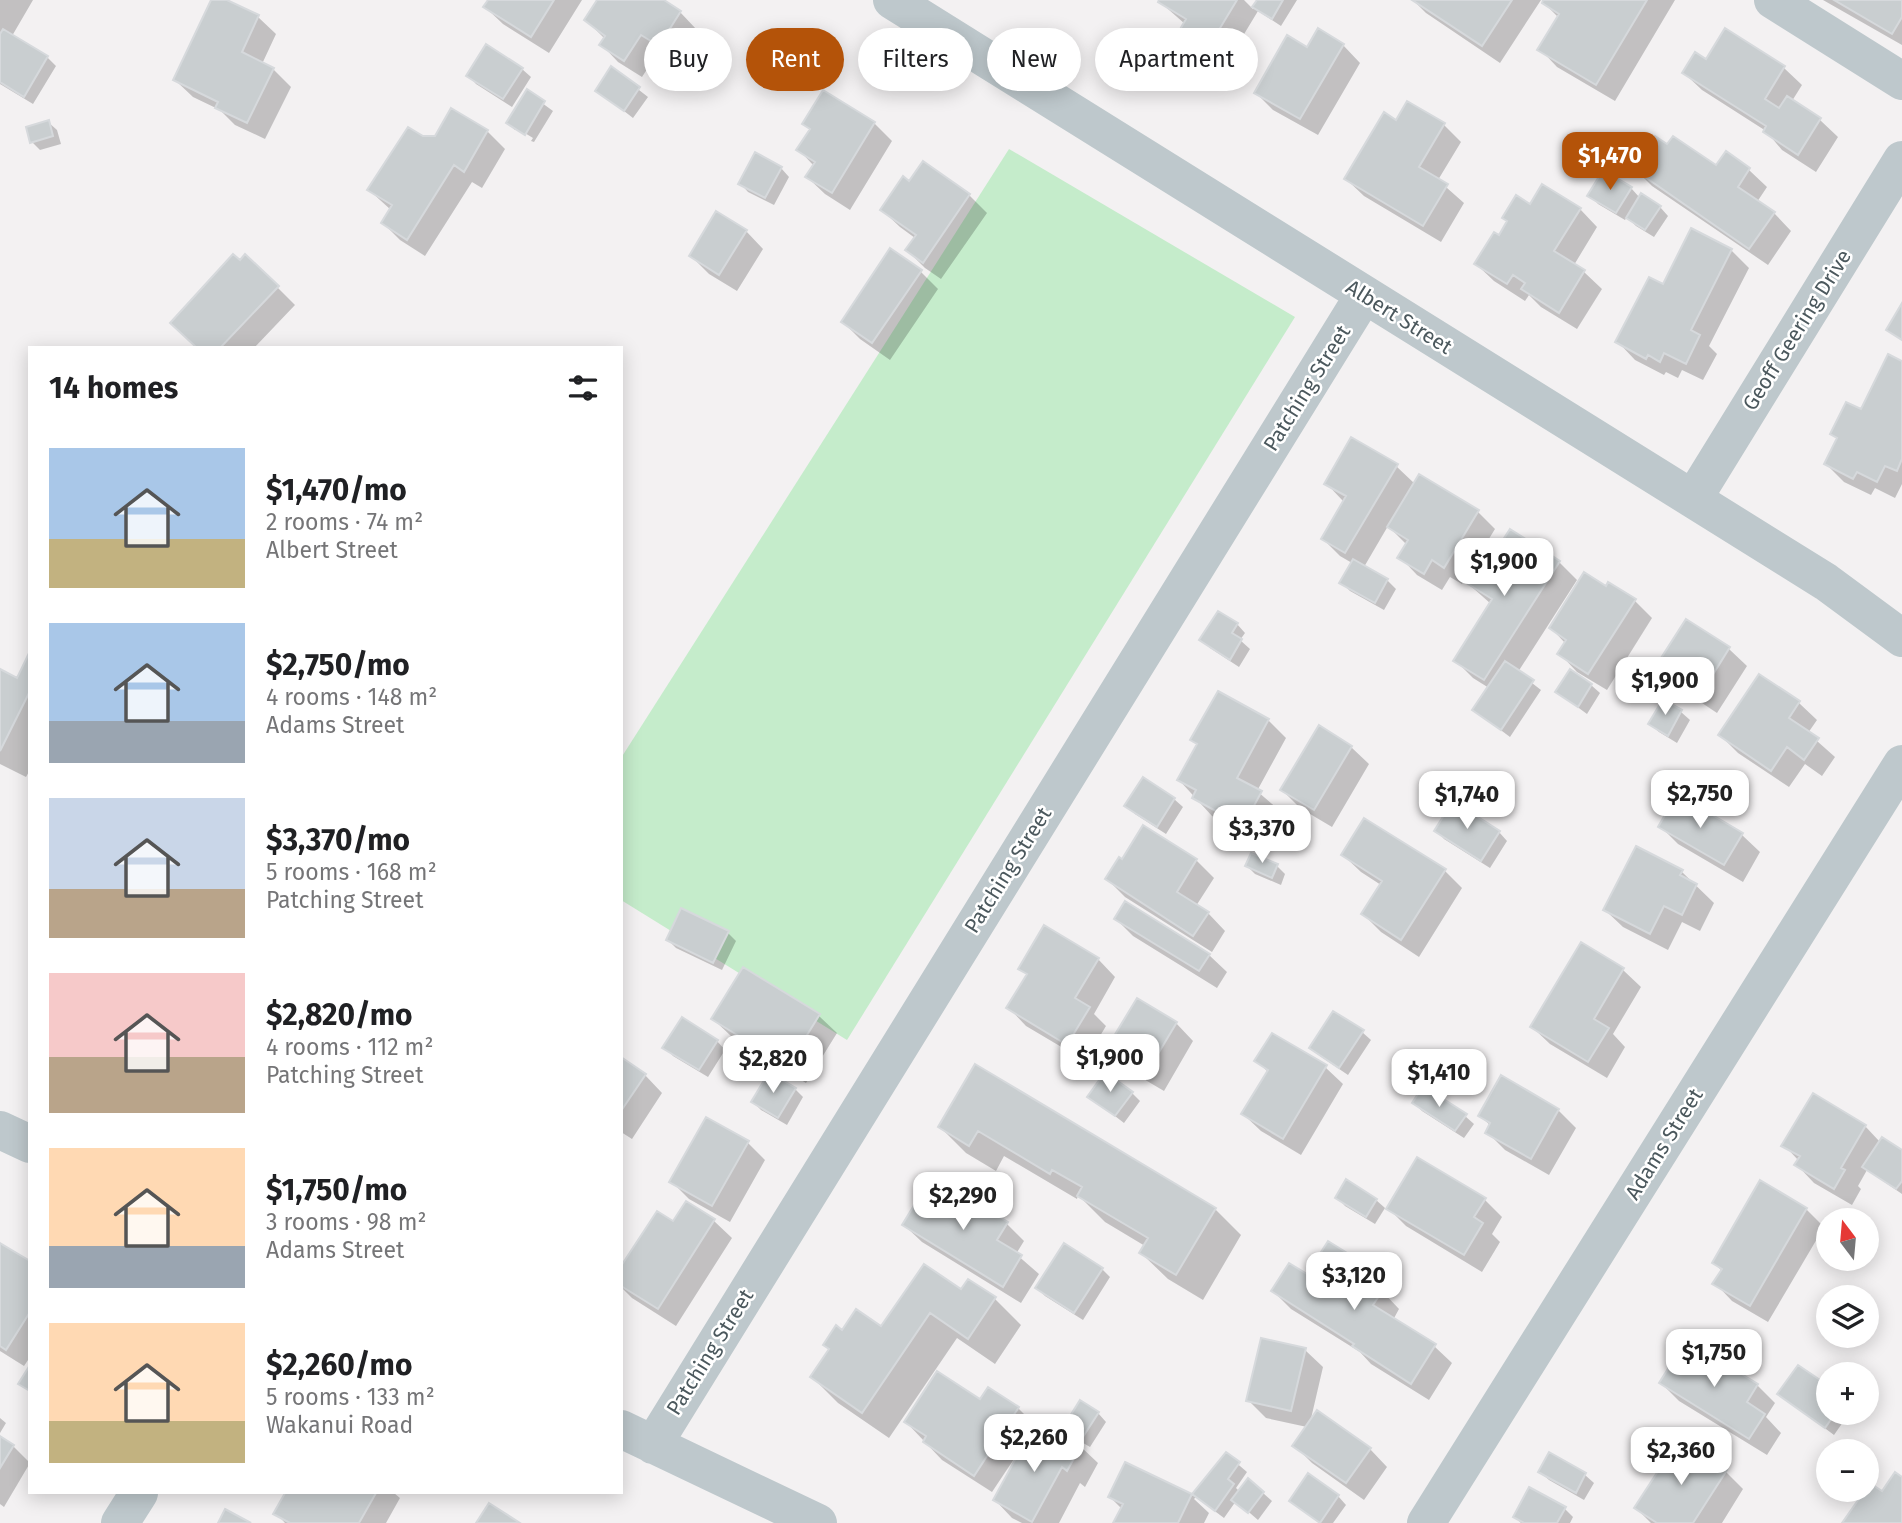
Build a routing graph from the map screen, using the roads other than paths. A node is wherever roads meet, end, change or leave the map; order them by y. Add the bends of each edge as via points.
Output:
1 (1773, 0) edge
2 (900, 2) edge
3 (1902, 81) edge
4 (1902, 160) edge
5 (1364, 295) junction
6 (1693, 499) junction
7 (1902, 638) edge
8 (1902, 764) edge
9 (0, 1130) edge
10 (28, 1143) edge
11 (637, 1437) edge
12 (138, 1494) edge
13 (120, 1523) edge
14 (818, 1523) edge
15 (1426, 1523) edge

1 - 3 street
2 - 5 street, Albert Street
4 - 6 street, Geoff Geering Drive
5 - 6 street, Albert Street
5 - 11 street, Patching Street
6 - 7 street, Albert Street via 1826,582
8 - 15 street, Adams Street
9 - 10 street
11 - 14 street
12 - 13 street

